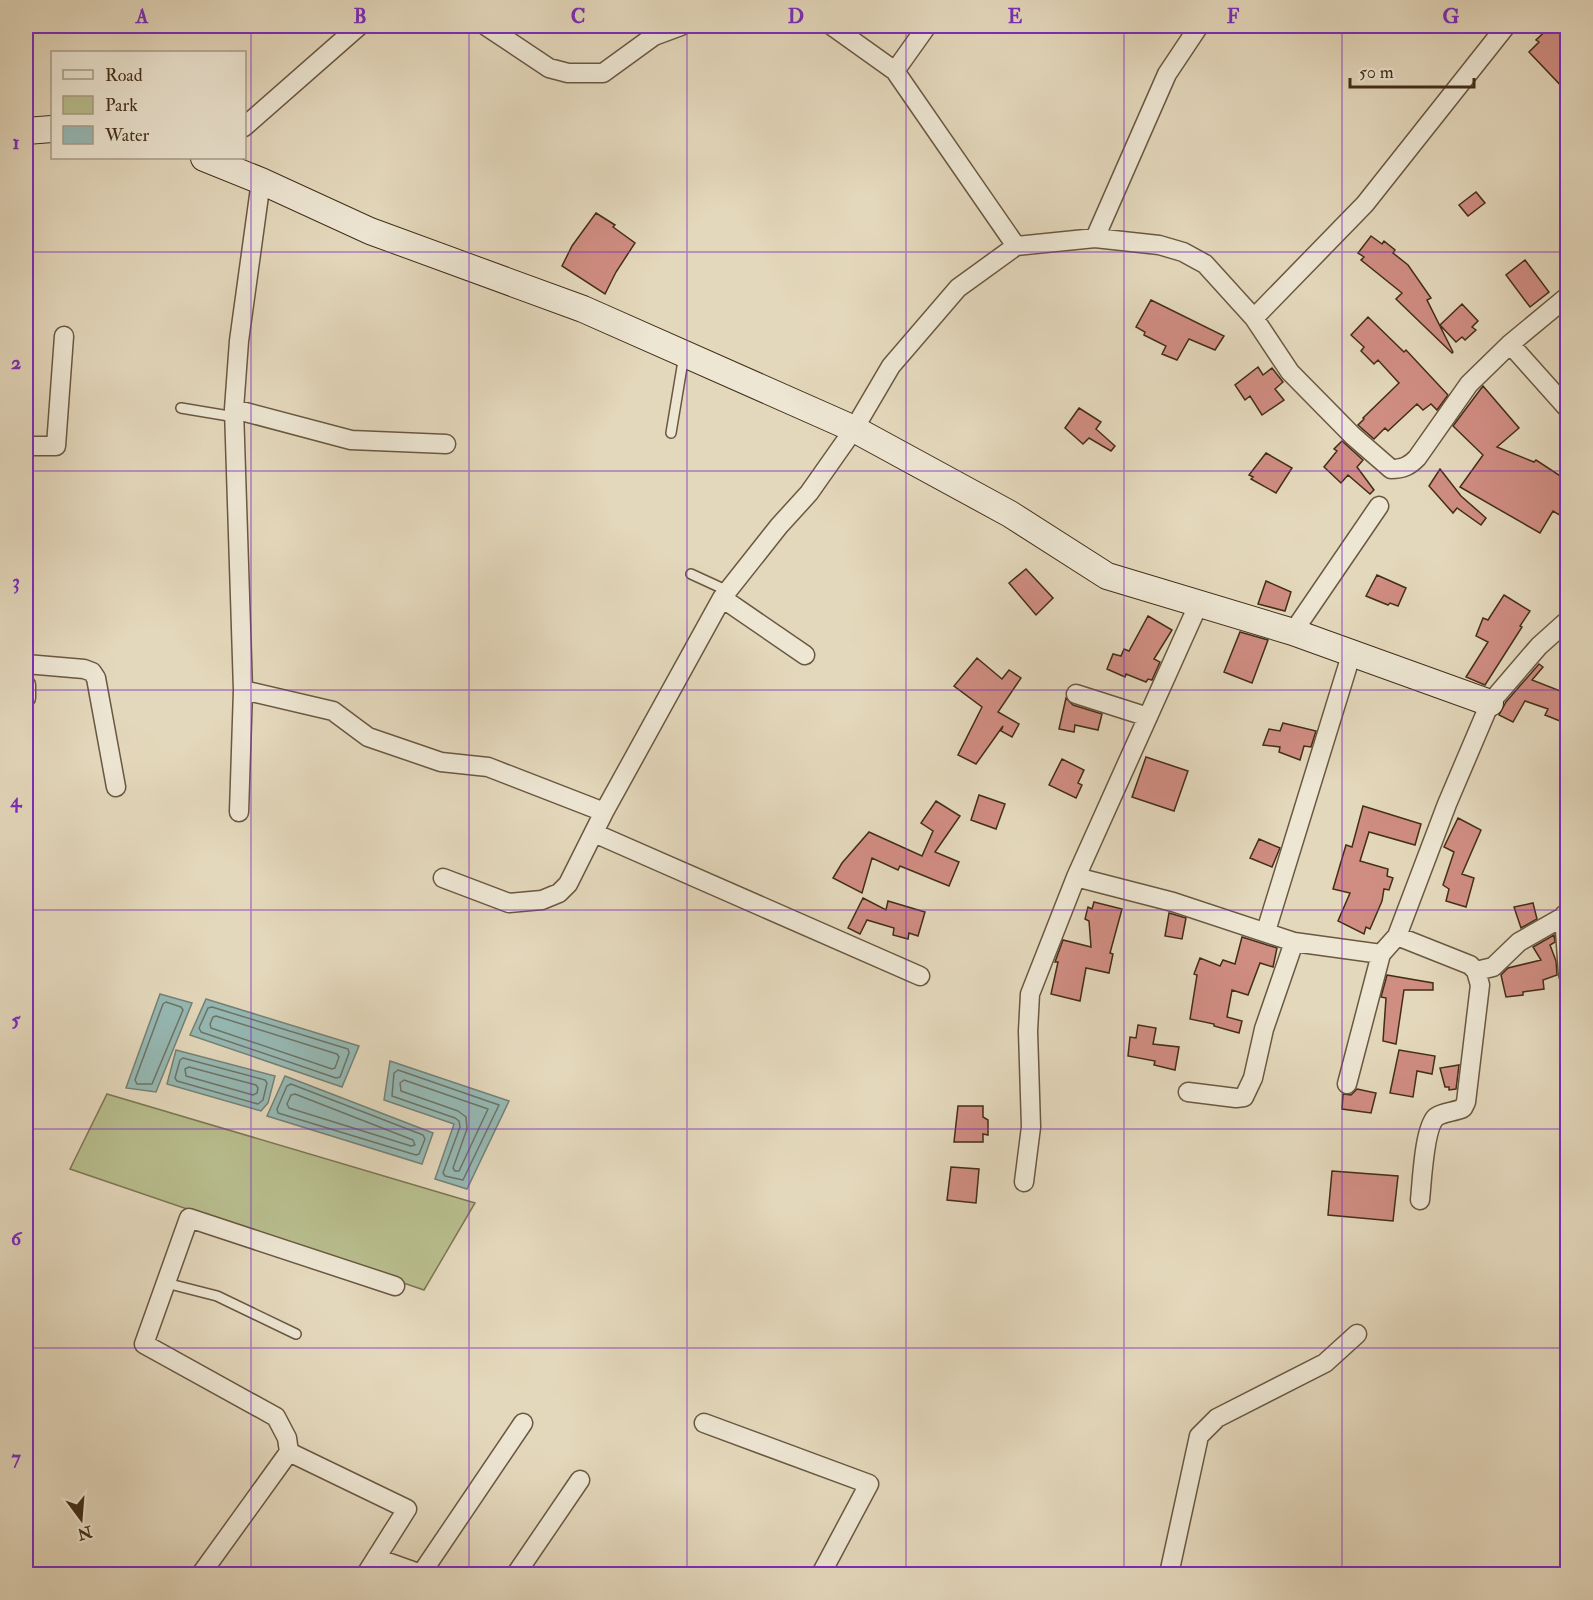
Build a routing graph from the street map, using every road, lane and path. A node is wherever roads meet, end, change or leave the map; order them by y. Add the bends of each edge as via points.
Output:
1 (359, 26) edge
2 (486, 26) edge
3 (681, 26) edge
4 (832, 26) edge
5 (927, 26) edge
6 (1199, 26) edge
7 (1506, 26) edge
8 (895, 70) junction
9 (246, 125) edge
10 (51, 129) edge
11 (26, 131) edge
12 (211, 159) edge
13 (261, 181) junction
14 (1095, 238) junction
15 (1016, 246) junction
16 (1568, 296) edge
17 (1254, 318) junction
18 (64, 336) dead end
19 (1510, 344) junction
20 (685, 354) junction
21 (181, 408) dead end
22 (1568, 409) edge
23 (235, 413) junction
24 (854, 429) junction
25 (671, 433) dead end
26 (446, 444) dead end
27 (26, 446) edge
28 (1379, 506) dead end
29 (691, 574) dead end
30 (725, 594) junction
31 (1199, 603) junction
32 (1568, 620) edge
33 (1293, 632) junction
34 (1352, 652) junction
35 (805, 655) dead end
36 (26, 664) edge
37 (26, 685) edge
38 (243, 690) junction
39 (1076, 694) dead end
40 (26, 698) edge
41 (1490, 703) junction
42 (1148, 717) junction
43 (116, 787) dead end
44 (239, 812) dead end
45 (604, 812) junction
46 (594, 833) junction
47 (1076, 877) junction
48 (443, 878) dead end
49 (1566, 915) edge
50 (1266, 931) junction
51 (1397, 936) junction
52 (1294, 942) junction
53 (1381, 954) junction
54 (1476, 971) junction
55 (1568, 974) edge
56 (920, 976) dead end
57 (1347, 1084) dead end
58 (1188, 1092) dead end
59 (1024, 1182) dead end
60 (1420, 1200) dead end
61 (166, 1283) junction
62 (395, 1286) dead end
63 (296, 1334) dead end
64 (1356, 1334) dead end
65 (523, 1423) dead end
66 (704, 1423) dead end
67 (289, 1452) junction
68 (580, 1480) dead end
69 (376, 1558) junction
70 (201, 1575) edge
71 (366, 1575) edge
72 (421, 1575) edge
73 (516, 1575) edge
74 (820, 1575) edge
75 (1169, 1575) edge

1 - 9 street
2 - 3 street via 549,68 583,74 603,73 654,36
4 - 8 street
5 - 8 street
6 - 14 street via 1167,74
7 - 17 street via 1365,204
8 - 15 street
10 - 11 street
12 - 13 street
13 - 20 street via 370,231 583,309
13 - 23 street via 239,341
14 - 15 street
14 - 17 street via 1159,245 1183,252 1205,264
15 - 24 street via 958,288 891,366
16 - 19 street
17 - 19 street via 1290,372 1391,469 1409,466 1417,458 1469,384
18 - 27 street via 56,446
19 - 22 street
20 - 24 street
20 - 25 lane
21 - 23 lane
23 - 26 street via 351,440
23 - 38 street
24 - 30 street via 809,493
24 - 31 street via 1010,514 1107,576
28 - 33 street
29 - 30 lane
30 - 35 street
30 - 45 street
31 - 33 street
31 - 42 street
32 - 41 street via 1539,646
33 - 34 street
34 - 41 street
34 - 50 street
36 - 43 street via 92,672
37 - 40 street
38 - 44 street
38 - 45 street via 333,711 368,737 441,762 488,767
39 - 42 street
41 - 51 street
42 - 47 street
45 - 46 street
46 - 48 street via 568,884 542,900 509,903
46 - 56 street
47 - 50 street
47 - 59 street via 1030,994 1031,1127
49 - 54 street via 1519,942 1493,967
49 - 55 street
50 - 52 street
51 - 53 street
51 - 54 street via 1463,961
52 - 53 street
52 - 58 street via 1245,1096
53 - 57 street
54 - 60 street via 1480,985 1466,1102 1463,1108 1438,1115 1432,1122
61 - 62 street via 189,1218
61 - 63 lane via 217,1296
61 - 67 street via 144,1344 276,1417
64 - 75 street via 1325,1363 1216,1418 1200,1436
65 - 72 street
66 - 74 street via 869,1484
67 - 69 street via 407,1509
67 - 70 street
68 - 73 street
69 - 71 street
69 - 72 street

